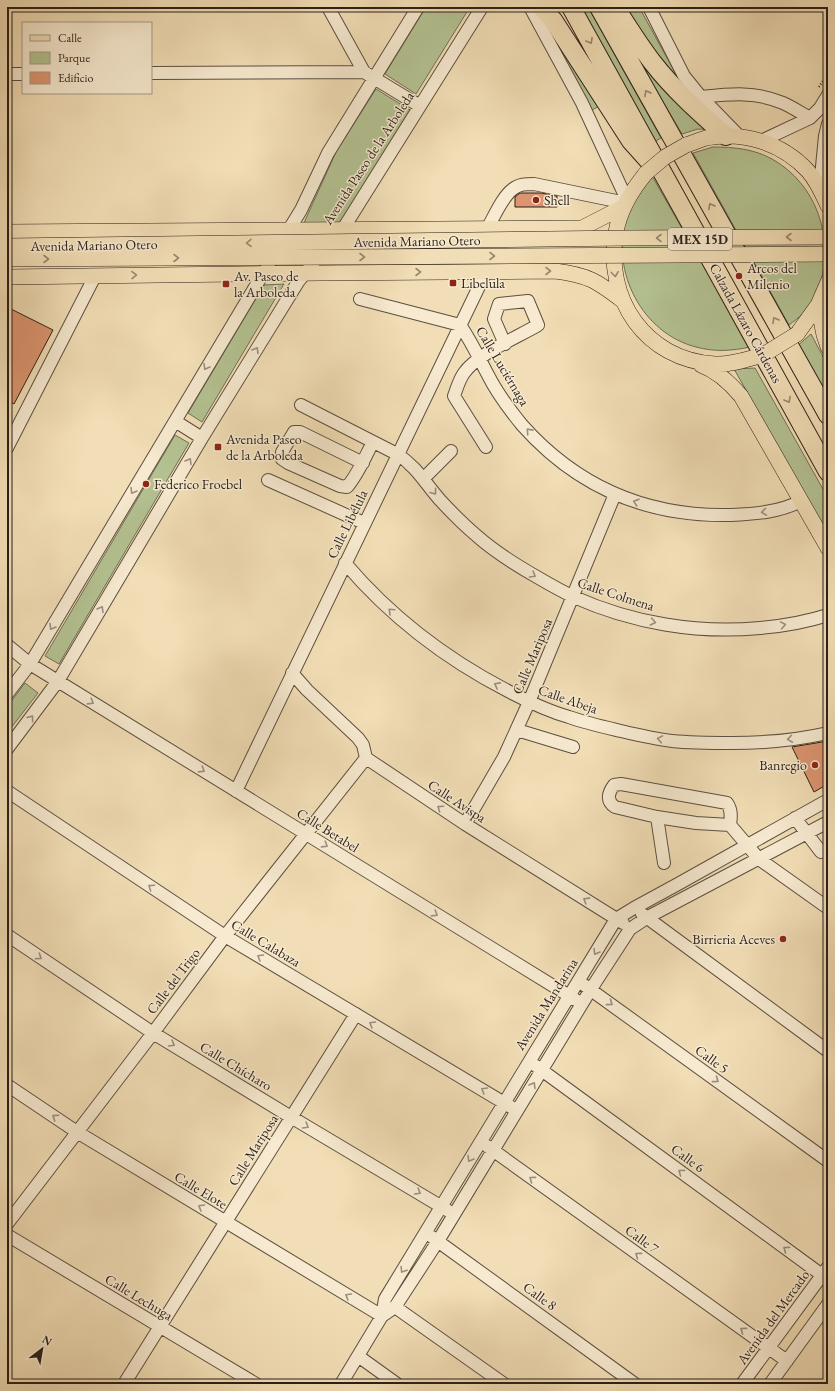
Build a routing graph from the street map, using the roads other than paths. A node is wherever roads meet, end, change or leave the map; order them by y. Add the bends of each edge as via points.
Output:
1 (328, 7) edge
2 (418, 7) edge
3 (482, 7) edge
4 (530, 7) edge
5 (541, 7) edge
6 (571, 7) edge
7 (599, 7) edge
8 (615, 7) edge
9 (649, 7) edge
10 (152, 73) edge
11 (7, 74) edge
12 (22, 74) edge
13 (369, 75) junction
14 (828, 95) edge
15 (701, 97) junction
16 (420, 106) junction
17 (810, 118) junction
18 (828, 124) edge
19 (733, 136) junction
20 (761, 141) junction
21 (668, 180) junction
22 (820, 187) junction
23 (625, 203) junction
24 (828, 206) edge
25 (582, 228) junction
26 (343, 229) junction
27 (487, 229) junction
28 (289, 230) junction
29 (7, 232) edge
30 (828, 237) edge
31 (7, 246) edge
32 (279, 247) junction
33 (326, 247) junction
34 (828, 254) edge
35 (7, 259) edge
36 (486, 272) junction
37 (262, 273) junction
38 (304, 273) junction
39 (95, 276) junction
40 (7, 277) edge
41 (828, 282) edge
42 (360, 299) dead end
43 (622, 301) junction
44 (818, 305) junction
45 (460, 325) junction
46 (505, 344) dead end
47 (828, 347) edge
48 (670, 353) junction
49 (479, 358) junction
50 (301, 405) dead end
51 (828, 415) edge
52 (175, 421) junction
53 (202, 438) junction
54 (373, 442) junction
55 (486, 447) dead end
56 (7, 448) edge
57 (452, 451) dead end
58 (397, 454) junction
59 (363, 463) junction
60 (828, 472) edge
61 (423, 479) junction
62 (268, 480) dead end
63 (615, 494) junction
64 (801, 501) junction
65 (364, 522) junction
66 (828, 548) edge
67 (345, 563) junction
68 (574, 597) junction
69 (828, 615) edge
70 (7, 644) edge
71 (30, 664) junction
72 (292, 673) junction
73 (58, 681) junction
74 (7, 694) edge
75 (530, 702) junction
76 (517, 730) junction
77 (828, 733) edge
78 (573, 747) dead end
79 (7, 749) edge
80 (366, 758) junction
81 (7, 790) edge
82 (236, 791) junction
83 (828, 800) edge
84 (657, 817) junction
85 (795, 818) junction
86 (465, 824) junction
87 (730, 825) junction
88 (826, 825) edge
89 (306, 833) junction
90 (806, 834) junction
91 (748, 846) junction
92 (821, 852) dead end
93 (759, 859) junction
94 (664, 863) dead end
95 (634, 908) junction
96 (828, 908) edge
97 (648, 917) junction
98 (616, 919) junction
99 (630, 929) junction
100 (7, 936) edge
101 (225, 936) junction
102 (578, 982) junction
103 (591, 989) junction
104 (569, 996) junction
105 (582, 1004) junction
106 (356, 1014) junction
107 (153, 1032) junction
108 (828, 1051) edge
109 (529, 1061) junction
110 (541, 1070) junction
111 (7, 1085) edge
112 (504, 1102) junction
113 (517, 1110) junction
114 (291, 1117) junction
115 (77, 1132) junction
116 (480, 1141) junction
117 (493, 1150) junction
118 (828, 1161) edge
119 (441, 1206) junction
120 (454, 1214) junction
121 (225, 1222) junction
122 (7, 1224) edge
123 (425, 1234) junction
124 (7, 1235) edge
125 (438, 1241) junction
126 (826, 1274) edge
127 (828, 1304) edge
128 (395, 1307) junction
129 (382, 1316) junction
130 (161, 1327) junction
131 (769, 1349) junction
132 (358, 1356) junction
133 (786, 1361) junction
134 (124, 1384) edge
135 (256, 1384) edge
136 (341, 1384) edge
137 (398, 1384) edge
138 (504, 1384) edge
139 (635, 1384) edge
140 (742, 1384) edge
141 (770, 1384) edge

1 - 13 street
2 - 13 street, Avenida Paseo de la Arboleda
3 - 16 street, Avenida Paseo de la Arboleda
4 - 23 street via 582,103
5 - 21 highway via 553,20 631,141
6 -> 21 highway, Calzada Lázaro Cárdenas / MEX 15D
51 -> 7 highway, Calzada Lázaro Cárdenas / MEX 15D
8 - 19 highway via 653,63 679,94 697,111
9 - 15 street via 684,76
10 - 13 street
11 - 12 street
13 - 16 street
13 - 28 street, Avenida Paseo de la Arboleda
14 - 17 street
15 - 17 street via 732,93 757,94 784,103
15 - 19 street
16 - 26 street, Avenida Paseo de la Arboleda
17 - 20 street
18 - 22 street
19 - 20 main road
19 - 23 main road, bridge via 706,139 686,145 665,157 646,173
20 - 22 main road via 795,158
21 -> 60 highway, Calzada Lázaro Cárdenas / MEX 15D
22 - 24 main road
23 - 25 main road, Avenida Mariano Otero
23 - 27 street via 534,184 523,184 513,188 506,196
23 -> 43 main road via 616,230 613,255 615,279
25 - 27 main road, Avenida Mariano Otero
25 - 33 main road via 574,240 570,241
26 - 27 main road, Avenida Mariano Otero
26 - 28 main road, Avenida Mariano Otero
26 - 33 street, Avenida Paseo de la Arboleda
28 - 29 main road, Avenida Mariano Otero
28 - 32 street, Avenida Paseo de la Arboleda
30 -> 31 main road, Avenida Mariano Otero, bridge
32 - 33 main road
32 - 37 street, Avenida Paseo de la Arboleda
33 - 38 street, Avenida Paseo de la Arboleda
35 -> 34 main road, Avenida Mariano Otero, bridge
38 -> 36 main road
36 -> 43 main road via 573,273 600,283
36 - 45 street, Calle Libélula
37 - 38 main road
39 -> 37 main road
37 -> 52 street, Avenida Paseo de la Arboleda
53 -> 38 street, Avenida Paseo de la Arboleda
39 - 40 main road
39 - 56 street
41 - 44 main road
42 - 45 street
43 - 48 main road via 635,322 651,340
44 - 47 main road
44 - 48 main road, bridge via 796,334 763,354 740,362 716,364 692,361
45 - 49 street, Calle Luciérnaga
45 - 58 street, Calle Libélula
46 - 49 street
48 - 64 main road via 708,367 730,382 741,396
49 - 55 street via 465,372 454,396
63 -> 49 street, Calle Luciérnaga via 562,463 536,440 510,409
50 - 54 street, Calle Colmena
52 - 53 street
52 -> 71 street, Avenida Paseo de la Arboleda
73 -> 53 street, Avenida Paseo de la Arboleda
54 - 58 street, Calle Colmena
54 - 59 street
57 - 61 street
58 - 61 street, Calle Colmena via 416,469
58 - 65 street, Calle Libélula
59 - 59 street via 300,432 294,432 282,452 282,459 288,463 347,487
61 -> 68 street, Calle Colmena via 458,519 478,537 524,570
62 - 65 street
64 -> 63 street, Calle Luciérnaga via 790,507 774,510 704,515 644,505
63 - 68 street, Calle Mariposa
64 - 66 main road
65 - 67 street, Calle Libélula
67 - 72 street, Calle Libélula
75 -> 67 street, Calle Abeja via 473,672 422,637 359,580
68 -> 69 street, Calle Colmena via 634,618 686,628 729,630 774,627
68 - 75 street, Calle Mariposa
70 - 71 street, Calle Betabel
71 - 73 street, Calle Betabel
71 - 74 street, Avenida Paseo de la Arboleda
72 - 80 street via 358,738 363,745
72 - 82 street, Calle Libélula
79 -> 73 street, Avenida Paseo de la Arboleda
73 -> 82 street, Calle Betabel
75 - 76 street, Calle Mariposa
77 -> 75 street, Calle Abeja via 753,743 671,741 595,725
76 - 78 street
76 - 86 street, Calle Mariposa via 498,770
86 -> 80 street, Calle Avispa
80 - 89 street, Calle del Trigo
101 -> 81 street, Calle Calabaza
82 - 89 street, Calle Betabel
83 - 85 street, Avenida Mandarina
84 - 87 street
84 - 87 street via 610,804 608,799 614,785 621,784 728,803
84 - 94 street
85 - 90 street
85 - 91 street, Avenida Mandarina
98 -> 86 street, Calle Avispa
87 - 91 street
88 - 90 street, Avenida Mandarina
89 - 101 street, Calle del Trigo
89 -> 104 street, Calle Betabel
90 - 92 street
90 - 93 street, Avenida Mandarina
91 - 93 street
91 - 95 street, Avenida Mandarina
93 - 96 street
93 - 97 street, Avenida Mandarina
95 - 97 street
95 - 98 street, Avenida Mandarina
97 - 99 street, Avenida Mandarina
97 - 108 street
98 - 99 street, Calle Avispa
98 -> 102 street, Avenida Mandarina
99 - 103 street, Avenida Mandarina
100 -> 107 street, Calle Chícharo
106 -> 101 street, Calle Calabaza
101 - 107 street, Calle del Trigo
102 - 103 street, Calle 5
102 - 104 street, Avenida Mandarina
103 - 105 street, Avenida Mandarina
103 -> 118 street, Calle 5
104 - 105 street, Calle Betabel
104 - 109 street, Avenida Mandarina
105 - 110 street, Avenida Mandarina
112 -> 106 street, Calle Calabaza
106 - 114 street, Calle Mariposa
107 -> 114 street, Calle Chícharo
107 - 115 street, Calle del Trigo
109 - 110 street, Calle 6
109 - 112 street, Avenida Mandarina
113 -> 110 street, Avenida Mandarina
126 -> 110 street, Calle 6
115 -> 111 street, Calle Elote
112 - 113 street, Calle Calabaza
112 - 116 street, Avenida Mandarina
113 - 117 street, Avenida Mandarina
114 -> 119 street, Calle Chícharo
114 - 121 street, Calle Mariposa
121 -> 115 street, Calle Elote
115 - 122 street, Calle del Trigo
116 - 117 street, Calle 7
116 -> 119 street, Avenida Mandarina
117 - 120 street, Avenida Mandarina
131 -> 117 street, Calle 7
119 - 120 street, Calle Chícharo
119 - 123 street, Avenida Mandarina
120 - 125 street, Avenida Mandarina
129 -> 121 street, Calle Elote
121 - 130 street, Calle Mariposa
123 - 125 street, Calle 8
123 -> 129 street, Avenida Mandarina via 385,1299
124 - 130 street, Calle Lechuga
125 - 128 street, Avenida Mandarina
125 - 139 street, Calle 8
126 - 131 street, Avenida del Mercado
127 - 133 street
128 - 129 street, Avenida Mandarina
128 - 138 street
129 - 132 street, Avenida Mandarina
130 - 134 street, Calle Mariposa
130 - 135 street, Calle Lechuga
131 - 133 street, Calle 7
131 - 140 street, Avenida del Mercado
132 - 136 street, Avenida Mandarina
132 - 137 street
133 - 141 street

